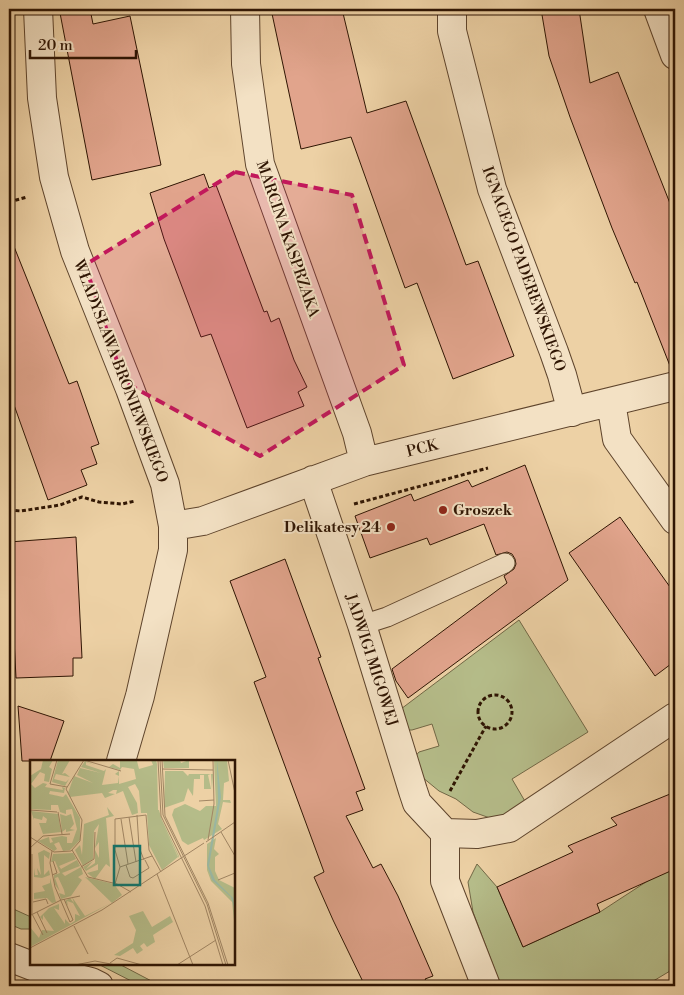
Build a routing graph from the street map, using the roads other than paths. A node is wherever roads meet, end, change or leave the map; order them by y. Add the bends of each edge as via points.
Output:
1 (38, 9) edge
2 (245, 9) edge
3 (452, 9) edge
4 (658, 9) edge
5 (675, 55) edge
6 (675, 386) edge
7 (610, 402) junction
8 (572, 412) junction
9 (364, 462) junction
10 (313, 480) junction
11 (675, 520) edge
12 (173, 526) junction
13 (505, 563) dead end
14 (362, 625) junction
15 (675, 717) edge
16 (121, 760) edge
17 (445, 833) junction
18 (9, 957) edge
19 (45, 973) edge
20 (99, 986) edge
21 (486, 986) edge

1 - 12 street, WŁADYSŁAWA BRONIEWSKIEGO via 42,98 54,177 75,251 165,484
2 - 9 street, MARCINA KASPRZAKA via 246,64 260,164 357,433
3 - 8 street, IGNACEGO PADEREWSKIEGO via 452,31 492,189 554,352
4 - 5 street
6 - 7 street, PCK
7 - 8 street, PCK
7 - 11 street via 617,439
8 - 9 street, PCK
9 - 10 street, PCK
10 - 12 street, PCK via 202,521
10 - 14 street, JADWIGI MIGOWEJ
12 - 16 street, WŁADYSŁAWA BRONIEWSKIEGO via 173,550 160,610
13 - 14 lane
14 - 17 street, JADWIGI MIGOWEJ via 418,803
15 - 17 street via 508,828 477,834
17 - 21 street via 446,881
18 - 19 street
19 - 20 street

